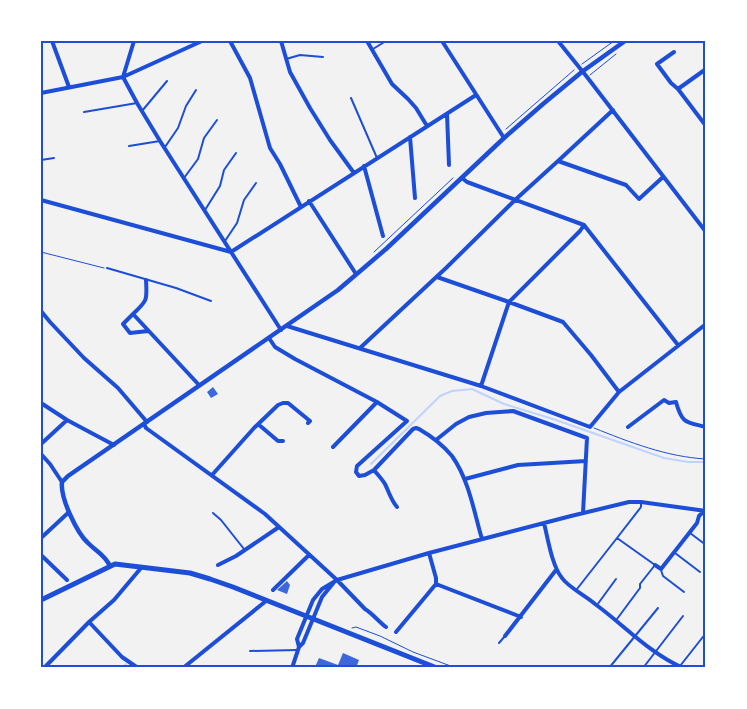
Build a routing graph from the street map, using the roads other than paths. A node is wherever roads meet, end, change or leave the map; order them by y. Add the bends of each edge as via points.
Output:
1 (52, 41) edge
2 (134, 41) edge
3 (202, 41) edge
4 (230, 41) edge
5 (281, 41) edge
6 (367, 41) edge
7 (386, 41) edge
8 (442, 41) edge
9 (558, 41) edge
10 (625, 41) edge
11 (372, 50) junction
12 (674, 52) dead end
13 (323, 57) dead end
14 (286, 59) junction
15 (706, 69) edge
16 (583, 72) junction
17 (123, 77) junction
18 (167, 81) dead end
19 (69, 87) junction
20 (196, 90) dead end
21 (678, 90) junction
22 (41, 93) edge
23 (476, 96) junction
24 (350, 98) dead end
25 (137, 103) junction
26 (612, 110) junction
27 (142, 111) junction
28 (84, 112) dead end
29 (447, 114) junction
30 (217, 120) dead end
31 (427, 126) junction
32 (706, 126) edge
33 (410, 137) junction
34 (504, 138) junction
35 (160, 141) junction
36 (129, 146) dead end
37 (165, 148) junction
38 (236, 153) dead end
39 (54, 158) dead end
40 (377, 158) junction
41 (41, 160) edge
42 (558, 161) junction
43 (449, 165) dead end
44 (364, 166) junction
45 (354, 173) junction
46 (663, 177) junction
47 (184, 178) junction
48 (462, 178) junction
49 (256, 183) dead end
50 (415, 198) dead end
51 (41, 200) edge
52 (514, 200) junction
53 (309, 202) junction
54 (301, 207) junction
55 (205, 210) junction
56 (584, 225) junction
57 (706, 232) edge
58 (383, 236) dead end
59 (225, 241) junction
60 (231, 252) junction
61 (107, 268) road end
62 (356, 274) junction
63 (437, 277) junction
64 (146, 280) junction
65 (211, 301) dead end
66 (509, 302) junction
67 (41, 311) edge
68 (133, 314) junction
69 (706, 324) edge
70 (287, 326) junction
71 (280, 330) junction
72 (148, 331) junction
73 (269, 338) junction
74 (678, 345) junction
75 (360, 348) junction
76 (198, 385) junction
77 (481, 386) junction
78 (619, 392) junction
79 (377, 402) junction
80 (41, 403) edge
81 (68, 420) junction
82 (146, 423) junction
83 (308, 423) dead end
84 (258, 424) junction
85 (628, 427) dead end
86 (706, 427) edge
87 (436, 440) junction
88 (283, 441) dead end
89 (41, 444) edge
90 (114, 445) junction
91 (333, 448) dead end
92 (41, 454) edge
93 (586, 461) junction
94 (374, 470) junction
95 (212, 475) junction
96 (465, 479) junction
97 (62, 482) junction
98 (641, 502) junction
99 (397, 507) dead end
100 (705, 511) edge
101 (69, 512) junction
102 (583, 513) junction
103 (213, 514) dead end
104 (544, 523) junction
105 (279, 527) junction
106 (690, 533) junction
107 (41, 538) edge
108 (617, 538) junction
109 (482, 540) junction
110 (705, 544) edge
111 (244, 550) junction
112 (429, 553) junction
113 (675, 553) junction
114 (41, 555) edge
115 (309, 555) junction
116 (218, 565) dead end
117 (654, 565) junction
118 (110, 566) junction
119 (141, 568) junction
120 (556, 570) junction
121 (661, 570) junction
122 (700, 572) dead end
123 (616, 579) dead end
124 (67, 580) dead end
125 (337, 580) junction
126 (436, 584) junction
127 (272, 590) dead end
128 (577, 590) junction
129 (684, 592) dead end
130 (41, 600) edge
131 (266, 601) junction
132 (597, 605) junction
133 (658, 608) dead end
134 (683, 616) dead end
135 (310, 617) junction
136 (521, 617) junction
137 (615, 621) junction
138 (89, 622) junction
139 (386, 627) dead end
140 (396, 632) dead end
141 (706, 633) edge
142 (505, 636) joint
143 (634, 636) junction
144 (499, 643) dead end
145 (298, 649) junction
146 (250, 651) dead end
147 (656, 652) junction
148 (680, 667) edge
149 (44, 668) edge
150 (138, 668) edge
151 (183, 668) edge
152 (292, 668) edge
153 (437, 668) edge
154 (609, 668) edge
155 (643, 668) edge

1 - 19 street
2 - 17 street
3 - 17 street
4 - 54 street via 250,78 270,148
5 - 14 street
6 - 11 street
7 - 11 lane
8 - 23 street
9 - 16 street
10 - 16 street
11 - 31 street via 392,84 416,108
12 - 21 street via 657,64
13 - 14 lane via 300,55
14 - 45 street via 310,108
15 - 21 street
16 - 26 street
16 - 34 street
17 - 19 street
17 - 25 street
18 - 27 lane
19 - 22 street
20 - 37 lane
21 - 32 street
23 - 29 street
23 - 34 street
24 - 40 lane
25 - 27 street
25 - 28 lane
26 - 42 street
26 - 46 street
27 - 35 street
29 - 31 street
29 - 43 street
30 - 47 lane via 204,138 198,159
31 - 33 street
33 - 40 street
33 - 50 street
34 - 48 street
35 - 36 lane
35 - 37 street
37 - 47 street
38 - 55 lane
39 - 41 lane
40 - 44 street
42 - 46 street via 626,185 639,199
42 - 52 street
44 - 45 street
44 - 58 street
45 - 53 street
46 - 57 street
47 - 55 street
48 - 52 street
48 - 62 street
49 - 59 lane via 244,200 237,223
51 - 60 street
52 - 56 street
52 - 63 street
53 - 54 street
53 - 62 street
54 - 60 street
55 - 59 street
56 - 66 street
56 - 74 street
59 - 60 street
60 - 71 street
61 - 64 lane
62 - 70 street
63 - 66 street
63 - 75 street
64 - 65 lane
64 - 68 street via 147,297
66 - 77 street
66 - 78 street via 563,322
67 - 82 street via 84,358 118,388
68 - 72 street
68 - 72 street via 123,324 130,333
69 - 74 street
70 - 71 street
70 - 75 street
71 - 73 street
72 - 76 street
73 - 76 street
73 - 79 street via 275,347 295,359
74 - 78 street
75 - 77 street
76 - 82 street
77 - 78 street via 590,427
79 - 91 street
79 - 94 street via 407,421 357,466 356,472 360,476
80 - 81 street
81 - 89 street
81 - 90 street
82 - 90 street
82 - 95 street via 146,428
83 - 84 street via 310,421 283,402
84 - 88 street
84 - 95 street
85 - 86 street via 664,400 676,402 679,414 686,422
87 - 93 street via 469,417 513,411 587,438
87 - 94 street via 419,428 413,429
87 - 96 street
90 - 97 street
92 - 97 street
93 - 96 street via 518,465
93 - 102 street
94 - 99 street
95 - 105 street
96 - 109 street
97 - 101 street
98 - 100 street
98 - 102 street
98 - 108 lane
100 - 106 street
101 - 107 street
101 - 118 street via 83,538 106,558
102 - 104 street
103 - 111 lane
104 - 109 street
104 - 120 street
105 - 111 street
105 - 115 street
106 - 110 lane
106 - 113 street
108 - 117 lane
108 - 128 lane
109 - 112 street
111 - 116 street
112 - 125 street
112 - 126 street
113 - 121 street
113 - 122 lane
114 - 124 street
115 - 125 street
115 - 127 street
117 - 121 street
117 - 137 lane
118 - 119 main road
118 - 130 main road
119 - 131 main road via 210,579
119 - 138 street via 114,600
120 - 128 street
120 - 136 street
121 - 129 lane via 663,576
123 - 132 lane
125 - 135 street
125 - 135 street via 318,592
125 - 139 street
126 - 136 street
126 - 140 street
128 - 132 street
131 - 135 main road
131 - 151 street
132 - 137 street
133 - 143 lane
134 - 147 lane
135 - 145 street
135 - 153 main road
136 - 142 street
137 - 143 street
138 - 149 street
138 - 150 street via 122,657
141 - 148 lane
142 - 144 lane
143 - 147 street
143 - 154 lane
145 - 146 lane
145 - 152 street
147 - 148 street
147 - 155 lane

